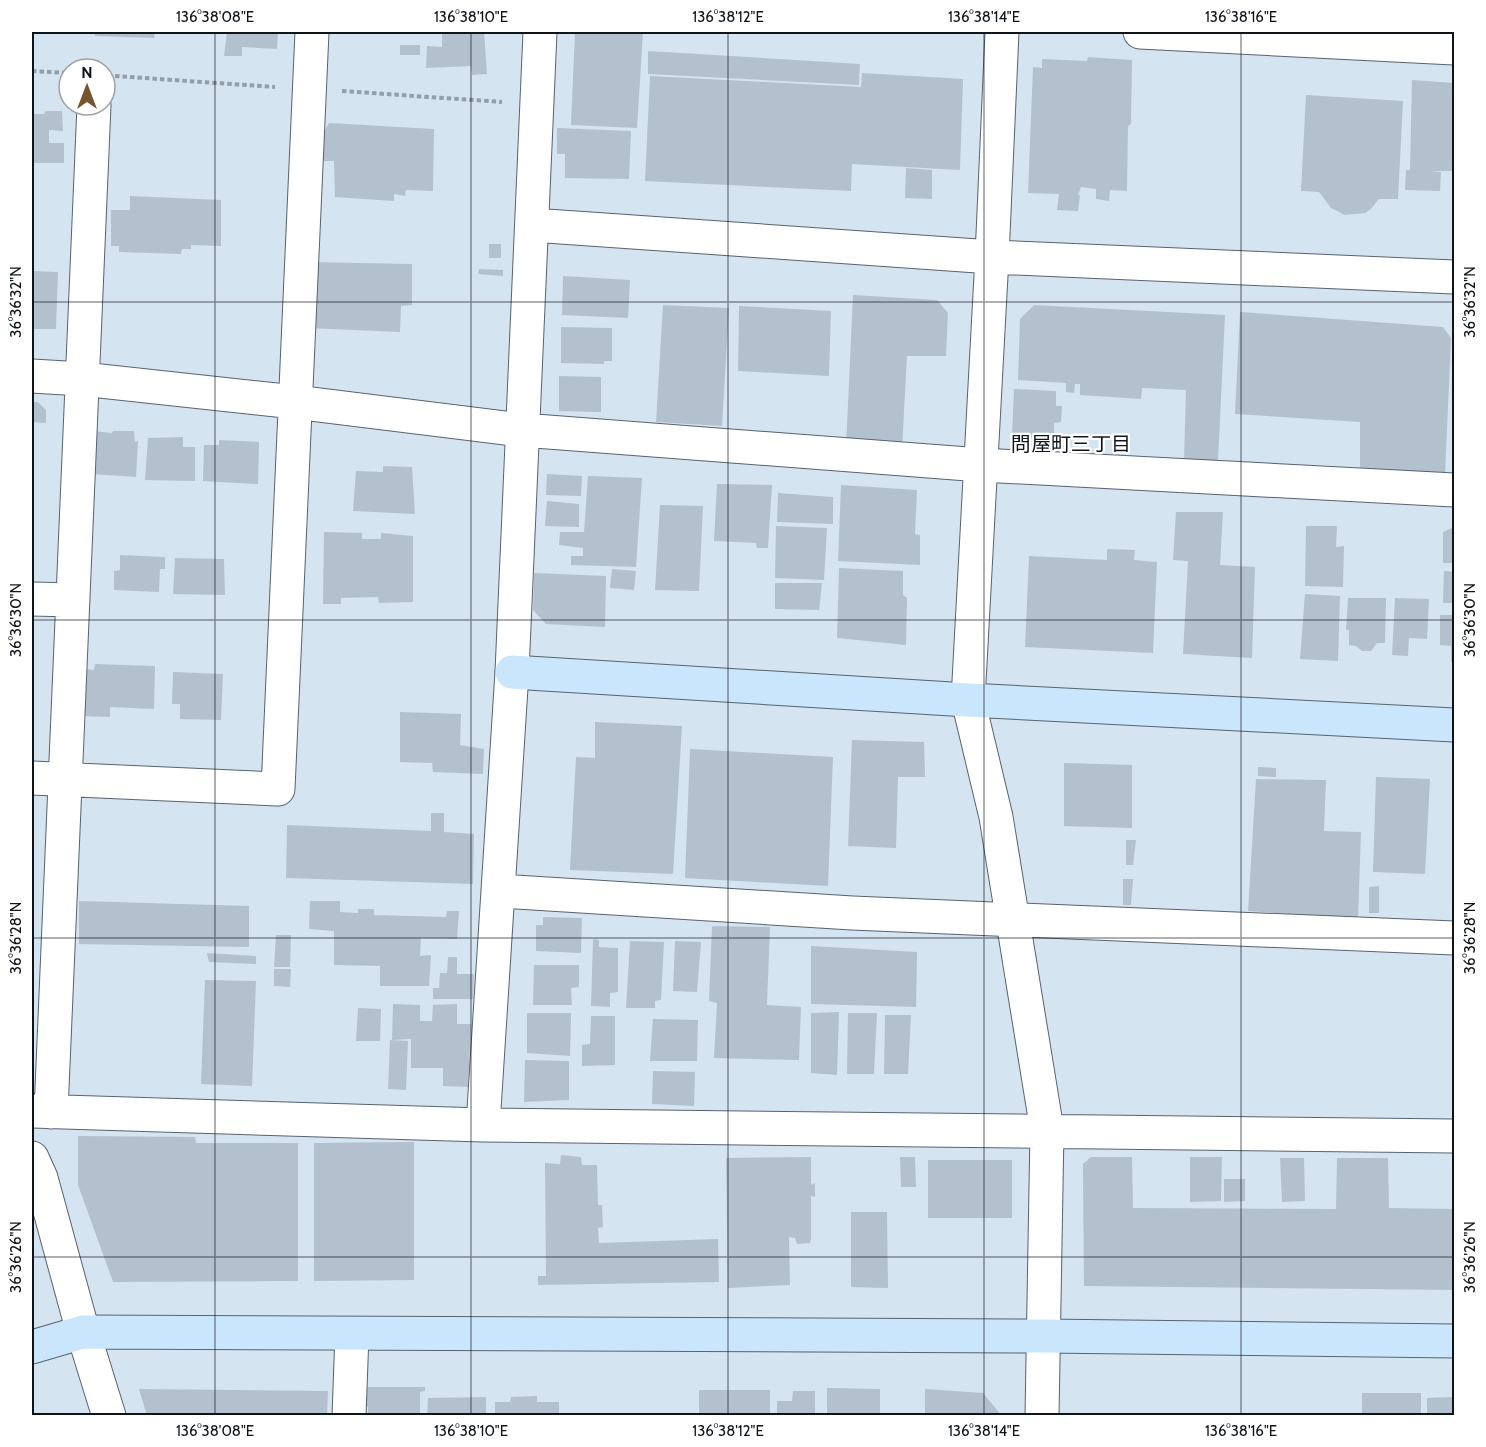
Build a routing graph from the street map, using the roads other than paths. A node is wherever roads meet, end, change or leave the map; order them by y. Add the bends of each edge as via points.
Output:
1 (312, 32) edge
2 (540, 32) edge
3 (1002, 32) edge
4 (1140, 32) edge
5 (1455, 48) edge
6 (93, 117) edge
7 (532, 225) junction
8 (993, 257) junction
9 (1455, 277) edge
10 (32, 376) edge
11 (82, 379) junction
12 (295, 402) junction
13 (522, 430) junction
14 (981, 465) junction
15 (1455, 490) edge
16 (32, 599) edge
17 (73, 600) junction
18 (512, 672) junction
19 (968, 700) junction
20 (1455, 725) edge
21 (32, 778) edge
22 (66, 780) junction
23 (499, 891) junction
24 (1014, 920) junction
25 (1455, 938) edge
26 (41, 1112) edge
27 (483, 1125) junction
28 (1047, 1130) junction
29 (1455, 1137) edge
30 (32, 1158) edge
31 (83, 1332) junction
32 (352, 1334) junction
33 (1044, 1336) junction
34 (1455, 1341) edge
35 (32, 1347) edge
36 (109, 1416) edge
37 (349, 1416) edge
38 (1042, 1416) edge

1 - 12 street
2 - 7 street
3 - 8 street
4 - 5 street
6 - 11 street
7 - 8 street
7 - 13 street
8 - 9 street
8 - 14 street
10 - 11 street
11 - 12 street
11 - 17 street
12 - 13 street
12 - 22 street via 278,789
13 - 14 street
13 - 18 street
14 - 15 street
14 - 19 street
16 - 17 street
17 - 22 street
18 - 19 street
18 - 23 street
19 - 20 street
19 - 24 street via 996,817
21 - 22 street
22 - 26 street
23 - 24 street
23 - 27 street
24 - 25 street
24 - 28 street
26 - 27 street
27 - 28 street
28 - 29 street
28 - 33 street
30 - 31 street via 41,1178
31 - 32 street
31 - 35 street
31 - 36 street
32 - 33 street
32 - 37 street
33 - 34 street
33 - 38 street

